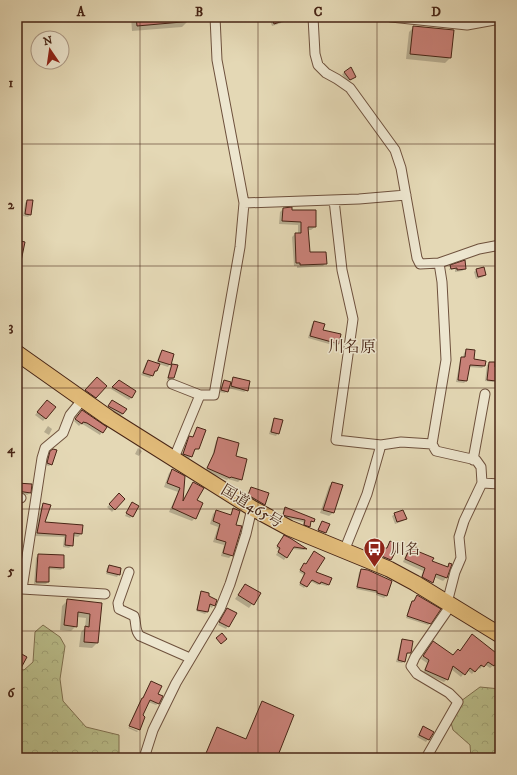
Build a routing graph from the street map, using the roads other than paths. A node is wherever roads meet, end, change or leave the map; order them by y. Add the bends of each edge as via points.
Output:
1 (215, 17) edge
2 (313, 17) edge
3 (391, 17) edge
4 (500, 19) edge
5 (406, 196) junction
6 (334, 200) junction
7 (244, 203) junction
8 (500, 245) edge
9 (439, 263) junction
10 (17, 353) edge
11 (172, 384) dead end
12 (485, 394) dead end
13 (200, 395) junction
14 (83, 399) junction
15 (432, 444) junction
16 (381, 445) junction
17 (174, 458) junction
18 (473, 460) junction
19 (482, 483) junction
20 (500, 484) edge
21 (252, 508) junction
22 (344, 551) junction
23 (129, 572) dead end
24 (21, 573) edge
25 (105, 594) dead end
26 (449, 604) junction
27 (500, 635) edge
28 (190, 658) junction
29 (144, 758) edge
30 (426, 758) edge

1 - 7 street via 216,60
2 - 5 street via 318,65 350,88 395,150
3 - 4 street via 467,25
5 - 6 street
5 - 9 street via 417,258 420,264
6 - 7 street
6 - 16 street via 342,270 353,319 336,440
7 - 13 street via 240,247 214,395
8 - 9 street via 479,249
9 - 15 street via 446,360
10 - 14 highway, 国道465号
11 - 13 street
12 - 18 street
13 - 17 street
14 - 17 highway, 国道465号
14 - 24 street via 70,416 63,433 45,448
15 - 16 street via 401,442
15 - 18 street via 436,452
16 - 22 street via 367,494
17 - 21 highway, 国道465号
18 - 19 street via 481,467
19 - 20 street
19 - 26 street via 459,537 460,558
21 - 22 highway, 国道465号 via 289,528
21 - 28 street via 246,534 220,609
22 - 26 highway, 国道465号 via 388,569
23 - 28 street via 118,603 119,609 134,616 135,630 140,636
24 - 25 street via 22,589
26 - 27 highway, 国道465号
26 - 30 street via 411,666 417,674 458,702
28 - 29 street via 153,730

